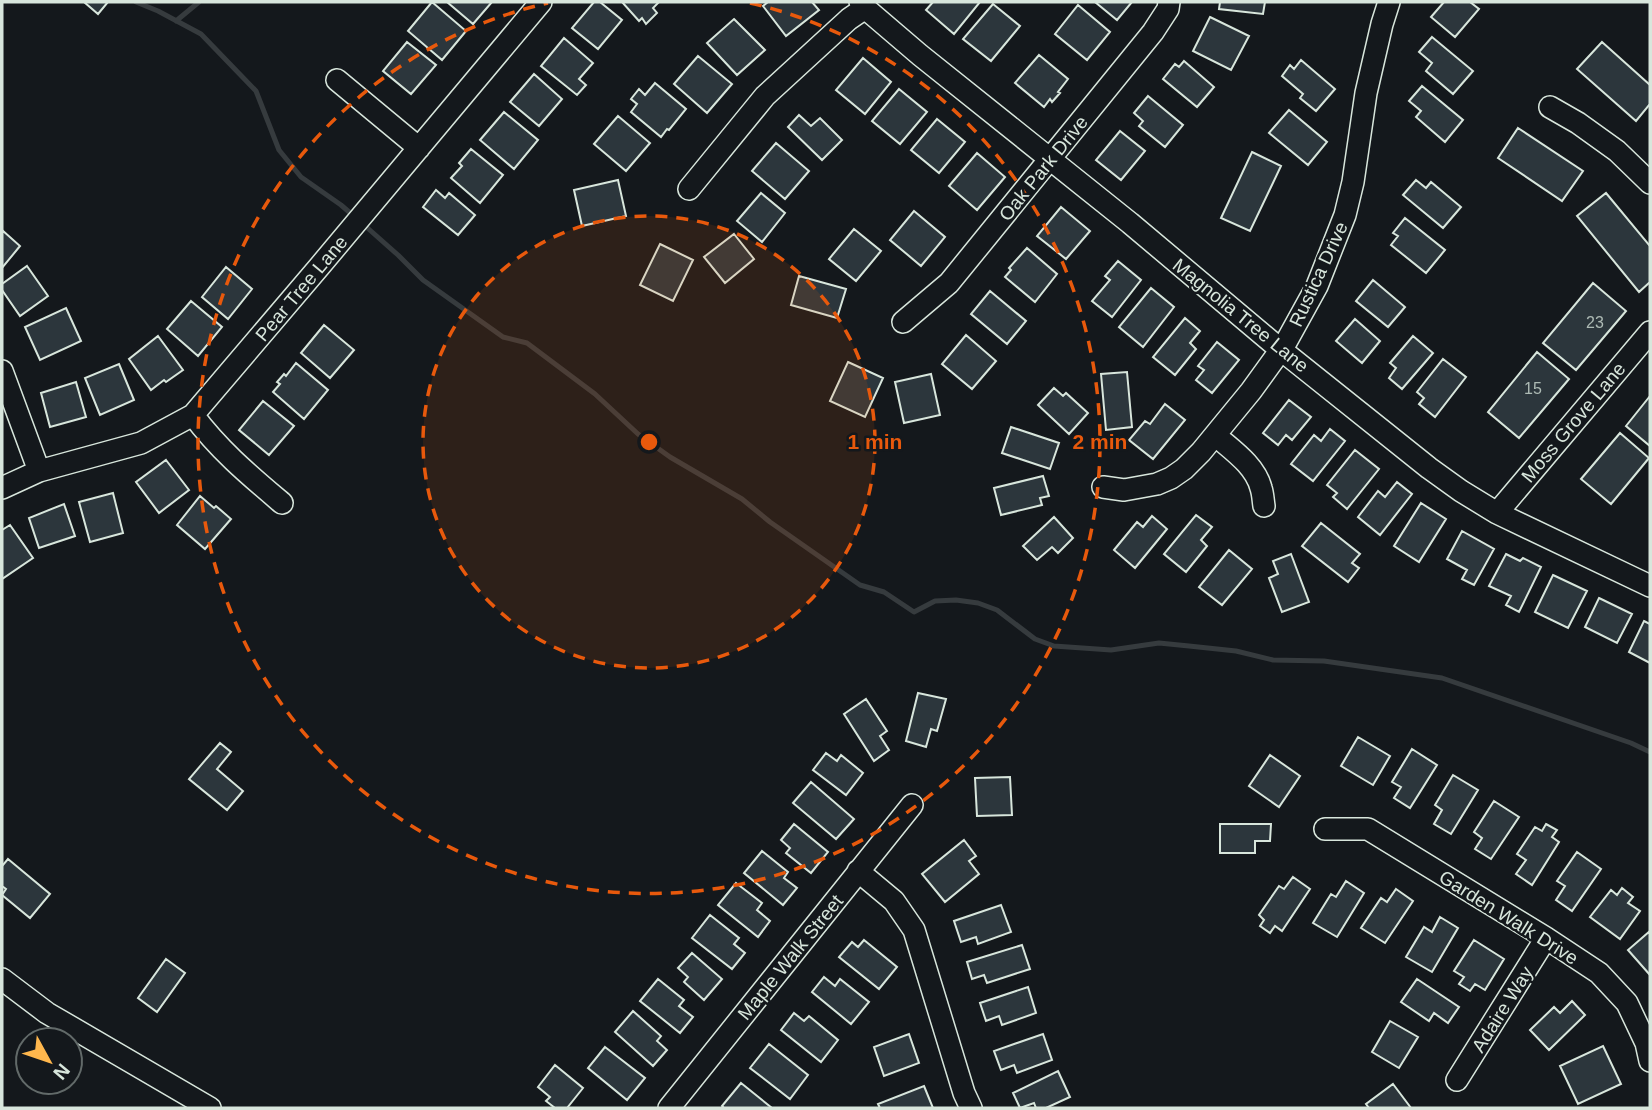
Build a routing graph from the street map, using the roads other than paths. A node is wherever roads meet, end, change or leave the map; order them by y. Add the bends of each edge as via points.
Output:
1 (541, 2) edge
2 (1169, 2) edge
3 (1389, 2) edge
4 (862, 5) edge
5 (337, 80) dead end
6 (1550, 107) dead end
7 (419, 148) junction
8 (1050, 159) junction
9 (1650, 183) edge
10 (690, 189) dead end
11 (902, 322) dead end
12 (1650, 332) edge
13 (1281, 350) junction
14 (2, 371) edge
15 (193, 415) junction
16 (1216, 435) junction
17 (39, 471) junction
18 (1103, 487) dead end
19 (2, 488) edge
20 (282, 503) dead end
21 (1264, 506) dead end
22 (1497, 513) junction
23 (1650, 586) edge
24 (912, 805) dead end
25 (1325, 829) dead end
26 (858, 871) junction
27 (1546, 939) junction
28 (2, 979) edge
29 (1650, 1061) edge
30 (1457, 1080) dead end
31 (210, 1108) edge
32 (669, 1108) edge
33 (971, 1108) edge

1 - 7 street, Pear Tree Lane
2 - 8 street, Oak Park Drive via 1153,32
3 - 13 street, Rustica Drive via 1366,93 1345,215 1317,286
4 - 8 street, Magnolia Tree Lane
4 - 10 street via 765,96
5 - 7 street
6 - 9 street via 1617,151
7 - 15 street, Pear Tree Lane
8 - 11 street, Oak Park Drive via 950,283
8 - 13 street, Magnolia Tree Lane
12 - 22 street, Moss Grove Lane
13 - 16 street, Rustica Drive
13 - 22 street, Magnolia Tree Lane via 1429,468
14 - 17 street
15 - 17 street, Pear Tree Lane via 141,443
15 - 20 street via 239,467
16 - 18 street, Rustica Drive via 1171,478 1124,490
16 - 21 street via 1255,474
17 - 19 street, Pear Tree Lane
22 - 23 street, Magnolia Tree Lane
24 - 26 street, Maple Walk Street
25 - 27 street, Garden Walk Drive via 1368,829
26 - 32 street, Maple Walk Street
26 - 33 street via 894,901 914,930
27 - 29 street, Garden Walk Drive via 1599,973 1627,1003
27 - 30 street, Adaire Way
28 - 31 street via 47,1013

